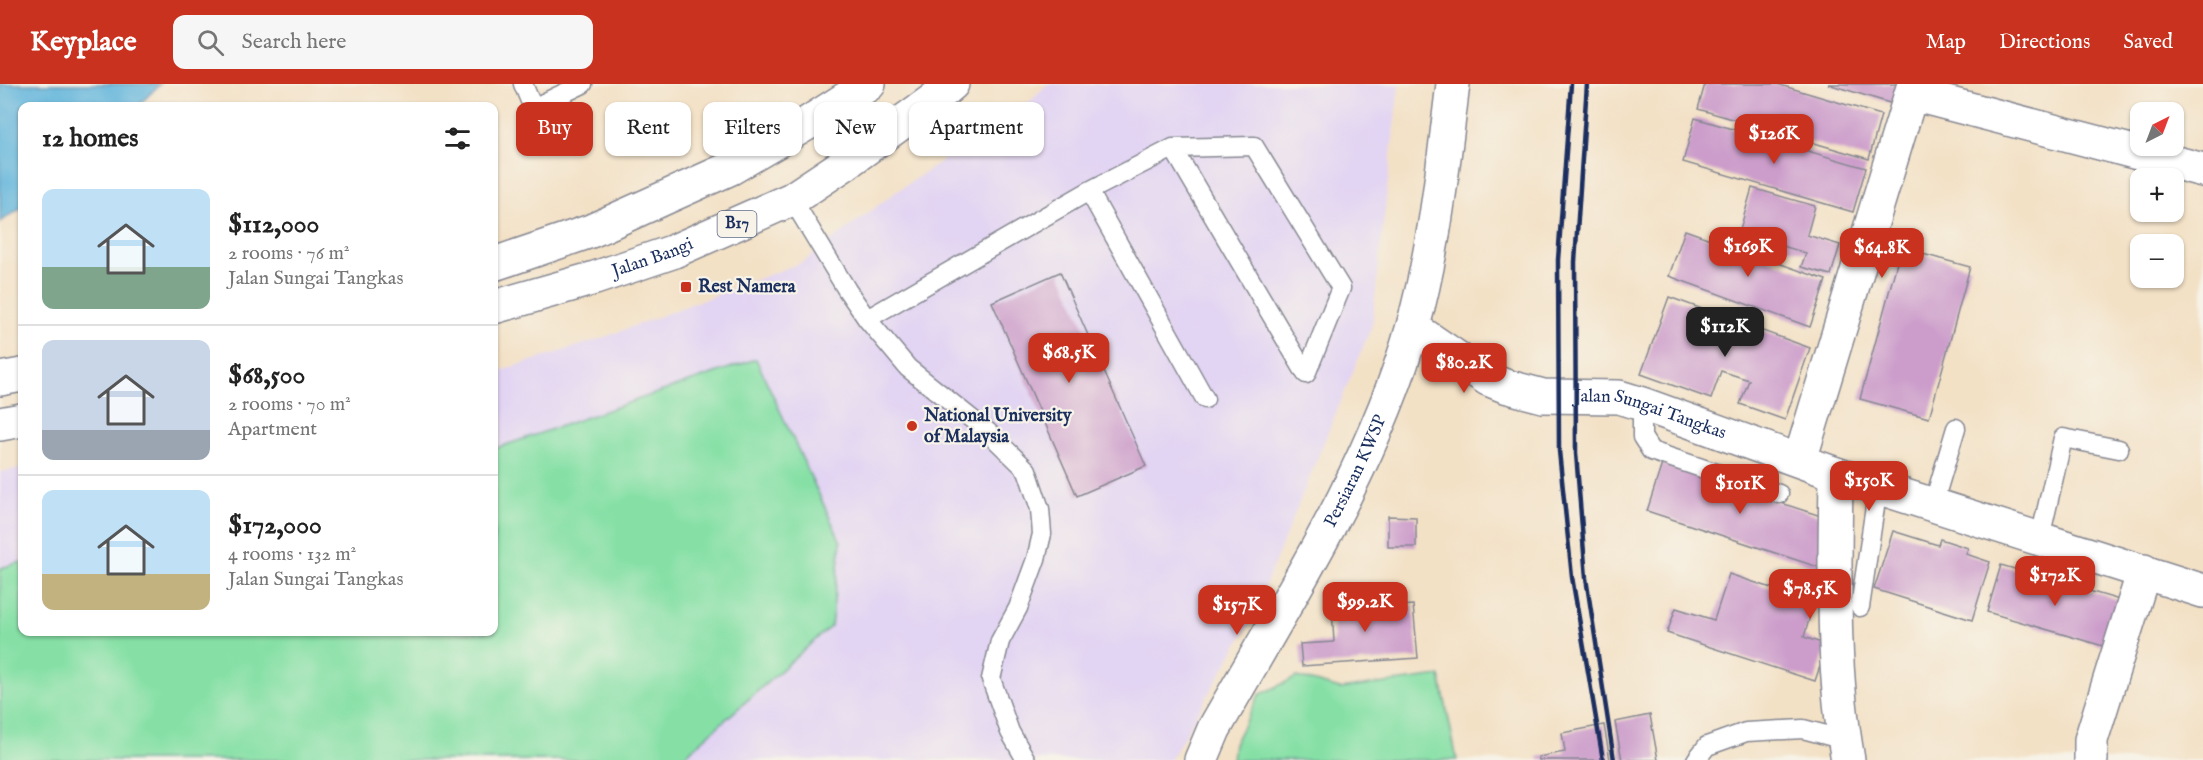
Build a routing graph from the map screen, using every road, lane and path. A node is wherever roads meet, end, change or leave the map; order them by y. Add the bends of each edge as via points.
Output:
1 (523, 84) edge
2 (583, 84) edge
3 (869, 84) edge
4 (952, 84) edge
5 (1453, 84) edge
6 (1913, 89) edge
7 (1173, 148) junction
8 (2203, 170) edge
9 (1089, 191) junction
10 (792, 199) junction
11 (498, 263) edge
12 (498, 306) edge
13 (867, 319) junction
14 (1413, 327) junction
15 (18, 376) edge
16 (0, 379) edge
17 (1205, 399) dead end
18 (1642, 404) junction
19 (18, 421) edge
20 (0, 424) edge
21 (1956, 428) dead end
22 (2119, 449) dead end
23 (1800, 460) junction
24 (1836, 474) junction
25 (1878, 487) junction
26 (1779, 494) dead end
27 (1932, 505) junction
28 (2040, 538) junction
29 (2144, 571) junction
30 (2203, 591) edge
31 (1860, 607) dead end
32 (1846, 750) edge
33 (1026, 760) edge
34 (1201, 760) edge
35 (1696, 760) edge
36 (2091, 760) edge

1 - 2 lane via 533,108
3 - 11 street via 731,168 591,231
4 - 10 street, Jalan Bangi / B17
5 - 14 street, Persiaran KWSP via 1427,270
6 - 8 street
6 - 23 street
7 - 7 lane via 1254,147 1341,288 1306,374
7 - 9 lane
9 - 13 lane
9 - 17 lane
10 - 12 street, Jalan Bangi / B17 via 672,252
10 - 13 lane
13 - 33 lane via 908,368 988,432 1027,470 1040,508 1042,534 1018,608 1000,641 991,679 1010,732
14 - 18 street, Jalan Sungai Tangkas via 1488,379 1505,386 1543,396 1619,397
14 - 34 street, Persiaran KWSP via 1379,424 1324,537 1214,729
15 - 16 street
18 - 23 street, Jalan Sungai Tangkas
18 - 26 lane via 1642,437 1651,451
19 - 20 street
21 - 27 lane
22 - 28 lane via 2064,438
23 - 24 street, Jalan Sungai Tangkas
24 - 25 street, Jalan Sungai Tangkas
24 - 32 street via 1835,612 1839,704
25 - 27 street, Jalan Sungai Tangkas
25 - 31 lane
27 - 28 street, Jalan Sungai Tangkas
28 - 29 street, Jalan Sungai Tangkas
29 - 30 street, Jalan Sungai Tangkas
29 - 36 street via 2091,740
32 - 35 lane via 1803,729 1746,732 1707,746

